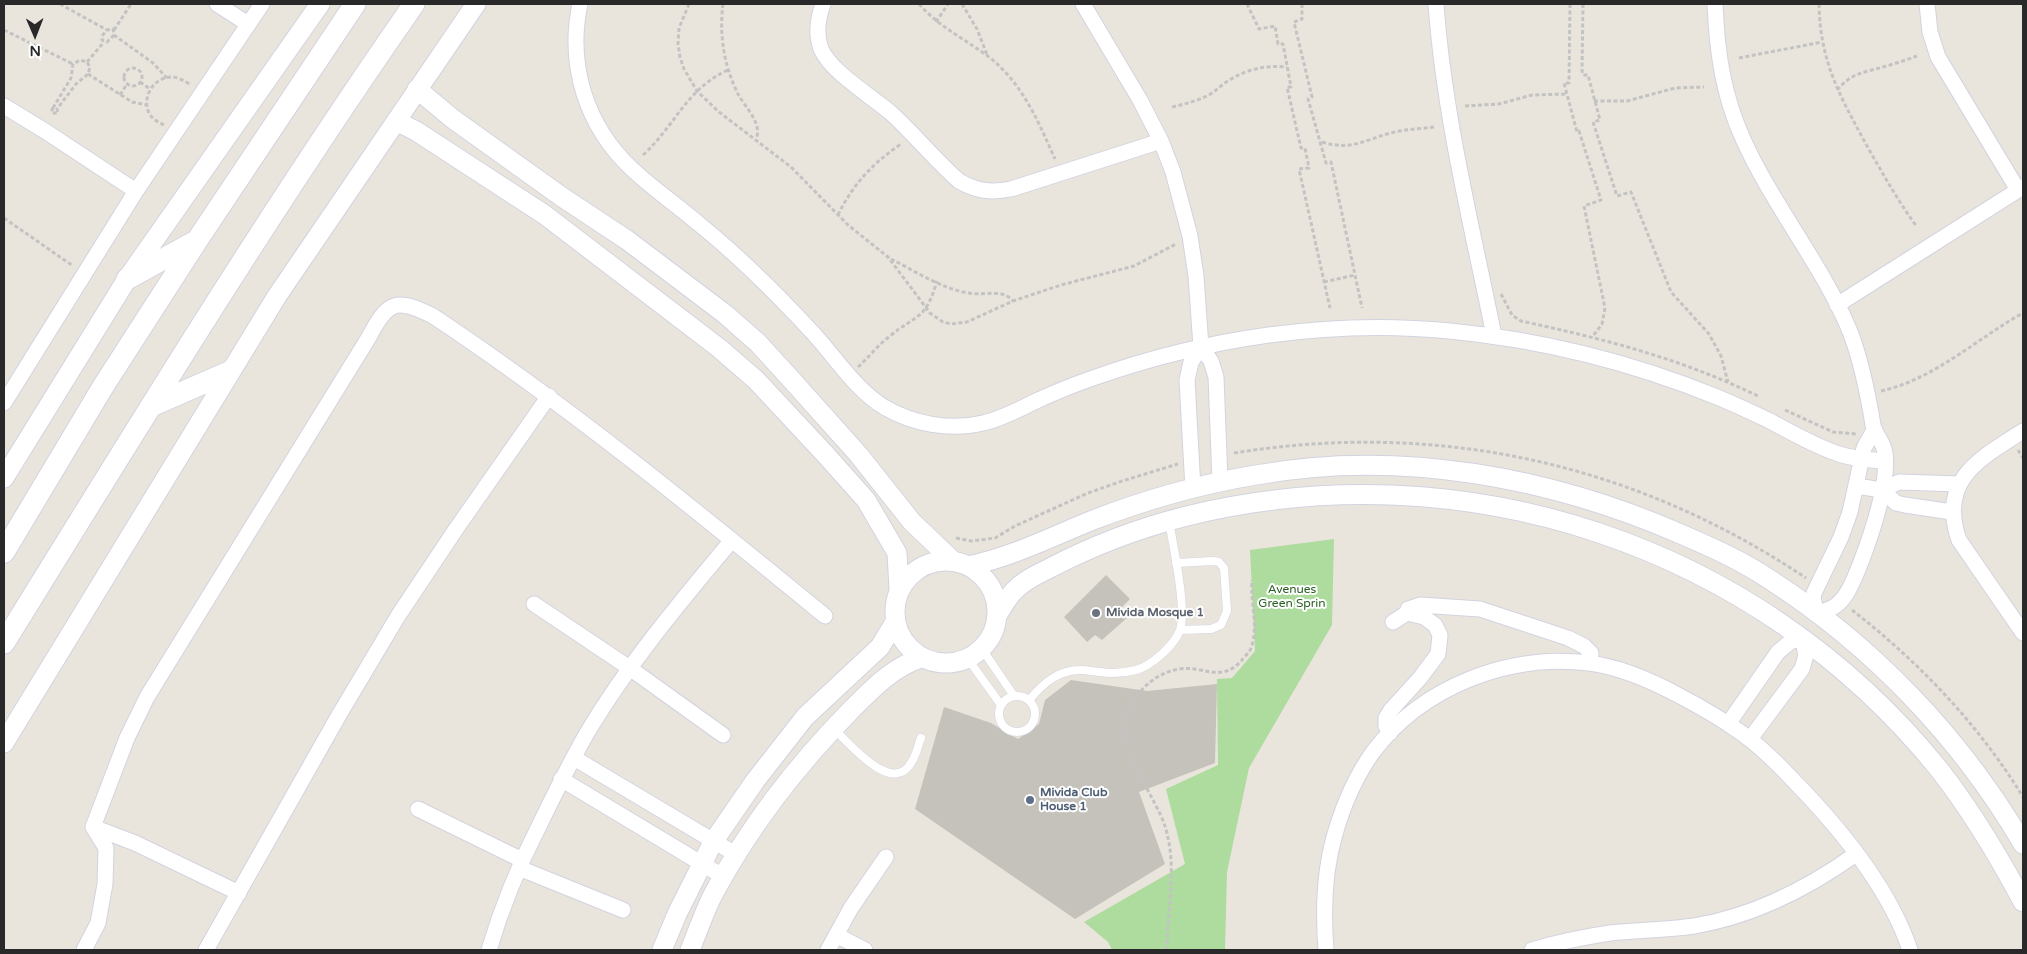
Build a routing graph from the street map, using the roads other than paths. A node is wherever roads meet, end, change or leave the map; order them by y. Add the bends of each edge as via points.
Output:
1 (218, 4) edge
2 (262, 4) edge
3 (320, 4) edge
4 (355, 4) edge
5 (414, 4) edge
6 (476, 4) edge
7 (580, 4) edge
8 (823, 4) edge
9 (1083, 4) edge
10 (1436, 4) edge
11 (1715, 4) edge
12 (1927, 4) edge
13 (248, 24) junction
14 (417, 89) junction
15 (4, 106) edge
16 (396, 121) junction
17 (1161, 141) junction
18 (2021, 189) edge
19 (136, 191) junction
20 (198, 239) junction
21 (127, 279) junction
22 (1837, 305) junction
23 (1494, 336) junction
24 (1201, 347) junction
25 (229, 372) junction
26 (549, 396) junction
27 (4, 402) edge
28 (151, 406) junction
29 (1874, 430) junction
30 (2023, 431) edge
31 (1861, 459) junction
32 (1886, 461) junction
33 (4, 478) edge
34 (1220, 482) junction
35 (1959, 484) junction
36 (1856, 486) junction
37 (1192, 489) junction
38 (1882, 490) junction
39 (1952, 512) junction
40 (1169, 521) junction
41 (732, 540) junction
42 (4, 552) edge
43 (1176, 563) junction
44 (961, 564) junction
45 (899, 589) junction
46 (534, 604) dead end
47 (1816, 612) junction
48 (1407, 613) junction
49 (825, 616) dead end
50 (997, 616) junction
51 (895, 622) junction
52 (1392, 622) dead end
53 (1180, 630) junction
54 (2023, 633) edge
55 (1802, 638) junction
56 (4, 644) edge
57 (975, 654) junction
58 (921, 658) junction
59 (1590, 663) junction
60 (631, 669) junction
61 (1014, 696) junction
62 (1028, 700) junction
63 (1001, 705) junction
64 (1728, 724) junction
65 (834, 728) junction
66 (1390, 733) junction
67 (723, 735) dead end
68 (921, 738) dead end
69 (1750, 740) junction
70 (4, 743) edge
71 (574, 758) junction
72 (562, 779) junction
73 (418, 809) dead end
74 (93, 827) junction
75 (713, 842) junction
76 (2023, 844) edge
77 (1856, 854) junction
78 (736, 855) junction
79 (886, 857) dead end
80 (520, 864) junction
81 (702, 864) junction
82 (724, 877) junction
83 (239, 893) junction
84 (2023, 902) edge
85 (623, 910) dead end
86 (836, 935) junction
87 (84, 950) edge
88 (206, 950) edge
89 (489, 950) edge
90 (662, 950) edge
91 (690, 950) edge
92 (828, 950) edge
93 (865, 950) edge
94 (1326, 950) edge
95 (1532, 950) edge
96 (1910, 950) edge

1 - 13 street
2 - 13 street
3 - 21 street
4 - 20 main road
5 - 28 main road via 267,223
6 - 14 street
7 - 24 street via 575,37 577,66 595,123 612,147 632,169 761,279 862,390 883,406 906,418 931,424 983,423 1092,378
8 - 17 street via 817,33 828,62 914,136 958,181 970,188 984,192 1011,189
9 - 17 street via 1118,60
10 - 23 street via 1449,114
11 - 22 street via 1717,48 1726,94 1742,139
12 - 18 street via 1930,32 1938,57
13 - 19 street
14 - 16 street
14 - 44 street via 432,104 627,240 724,314 789,377 858,454 912,522
15 - 19 street
16 - 25 street
16 - 45 street via 545,215 756,380 866,500 897,553
17 - 24 street via 1176,180 1190,236
18 - 22 street
19 - 27 street
20 - 21 main road
20 - 42 main road via 104,385
21 - 33 street
22 - 29 street via 1850,333 1868,394
23 - 24 street via 1435,330 1347,328 1250,338
23 - 31 street via 1587,354 1659,375 1721,398 1823,449
24 - 34 street via 1211,360 1216,377
24 - 37 street via 1191,362 1187,380
25 - 28 main road
25 - 70 street
26 - 41 street
26 - 74 street via 414,306 399,304 379,316 147,697 127,738
26 - 83 street via 398,616
28 - 56 main road
29 - 31 street
29 - 32 street via 1881,440
30 - 35 street via 1981,458
31 - 32 street
31 - 36 street
32 - 38 street
34 - 37 street
34 - 47 street via 1308,468 1408,467 1457,471 1551,489 1643,518 1729,555 1769,578
35 - 38 street via 1899,482
35 - 39 street
36 - 38 street
36 - 47 street via 1841,537 1813,600
37 - 44 street via 1093,520 1011,555
38 - 39 street via 1896,503
38 - 47 street via 1867,548 1842,602 1827,611
39 - 54 street via 1959,540
40 - 43 lane
40 - 50 street via 1102,544 1038,574 1014,591
40 - 55 street via 1263,501 1349,494 1406,495 1500,506 1545,516 1634,546 1714,581 1748,600
41 - 49 street
41 - 60 street
43 - 53 lane
43 - 53 lane via 1219,562 1224,568 1227,611 1221,625 1212,629
44 - 45 street via 937,562 922,566
44 - 50 street via 978,572 987,581 997,604
45 - 51 street via 894,605
46 - 60 street
47 - 55 street
47 - 76 street via 1885,671 1924,710 1960,751
48 - 52 street
48 - 59 street via 1420,605 1480,609 1568,638 1591,653
48 - 66 street via 1424,617 1435,626 1440,635 1438,654 1390,710 1386,718
50 - 57 street via 995,628
51 - 58 street via 904,643
51 - 75 street via 880,647 784,742
53 - 62 lane via 1160,656 1138,670 1064,672 1055,675
55 - 64 street via 1790,642 1778,652
55 - 69 street via 1806,655 1802,669
55 - 84 street via 1866,691 1938,768 1989,840
57 - 58 street via 957,663 945,664
57 - 61 lane
57 - 63 lane
58 - 65 street via 890,673
59 - 64 street via 1631,673
59 - 66 street via 1528,664 1485,672 1425,703
60 - 67 street
60 - 71 street via 587,733
61 - 62 lane
61 - 63 lane
62 - 63 lane via 1035,713 1034,721 1024,731 1016,733 1009,731 999,720
64 - 69 street
65 - 68 lane via 875,769 888,774 901,772 911,765
65 - 78 street via 798,768
66 - 94 street via 1358,776 1334,836 1326,888
69 - 77 street via 1822,810
71 - 72 street
71 - 75 street
72 - 80 street
72 - 81 street
73 - 80 street
74 - 83 street via 135,843
74 - 87 street via 106,848 106,884 98,923
75 - 78 street
75 - 81 street
77 - 95 street via 1786,896 1745,913 1695,926 1611,933
77 - 96 street via 1890,904
78 - 82 street
79 - 86 street
80 - 85 street
80 - 89 street via 500,912
81 - 82 street
81 - 90 street
82 - 91 street
83 - 88 street
86 - 92 street
86 - 93 street

